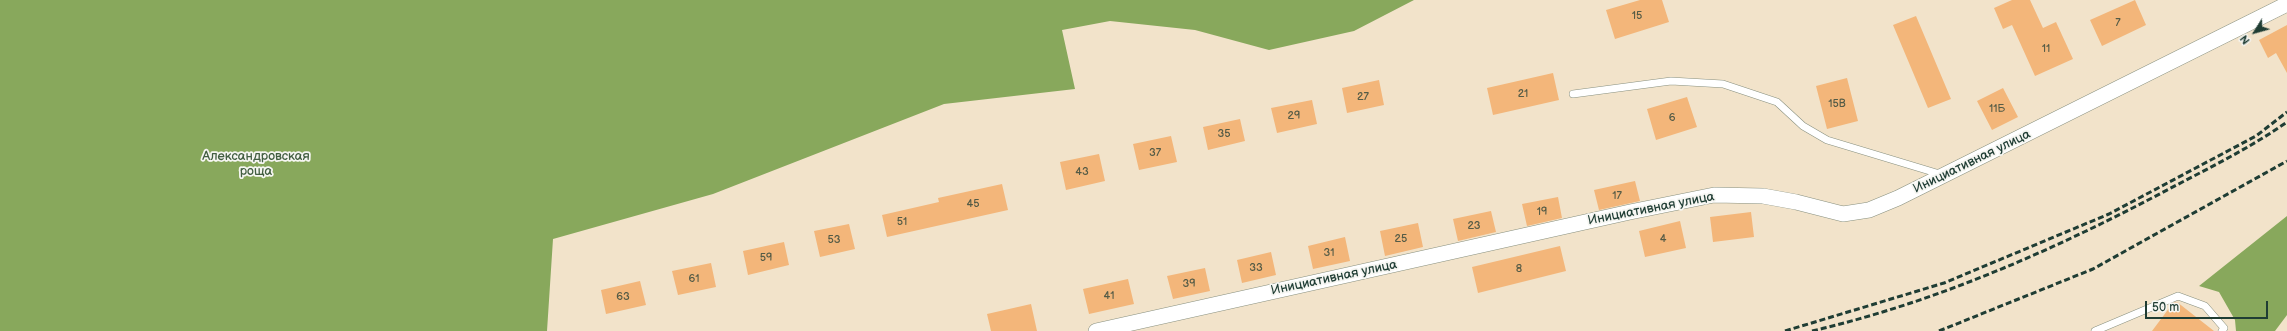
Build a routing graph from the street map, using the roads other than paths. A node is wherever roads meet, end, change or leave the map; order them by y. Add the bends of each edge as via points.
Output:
1 (2287, 4) edge
2 (1573, 94) dead end
3 (1944, 175) junction
4 (1096, 331) edge
5 (2094, 331) edge
6 (2222, 331) edge

1 - 3 street, Инициативная улица
2 - 3 lane via 1671,81 1723,84 1777,102 1803,126 1827,140
3 - 4 street, Инициативная улица via 1870,210 1843,214 1763,196 1714,195
5 - 6 lane via 2178,296 2205,306 2224,328

